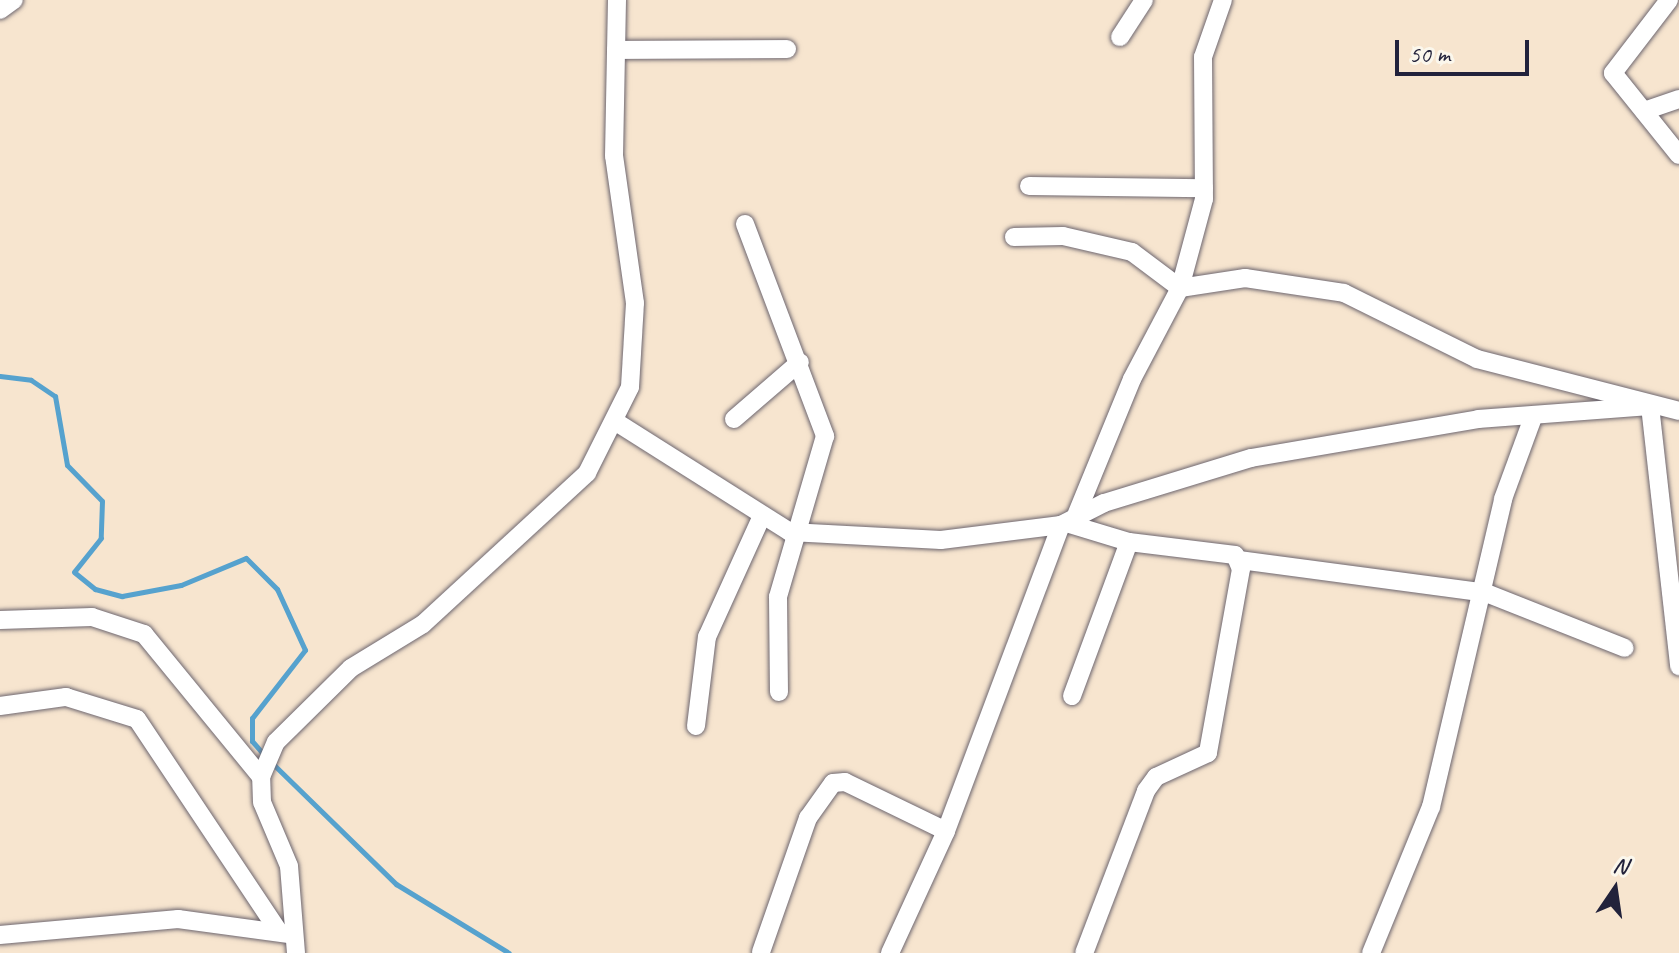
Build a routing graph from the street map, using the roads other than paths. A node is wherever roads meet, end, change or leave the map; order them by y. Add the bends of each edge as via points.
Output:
1 (14, 0) edge
2 (617, 0) edge
3 (1144, 0) edge
4 (1223, 0) edge
5 (1669, 0) edge
6 (0, 10) edge
7 (1120, 37) dead end
8 (787, 49) dead end
9 (616, 50) junction
10 (1679, 99) edge
11 (1644, 111) junction
12 (1679, 155) edge
13 (1029, 186) dead end
14 (1204, 188) junction
15 (745, 224) dead end
16 (1014, 237) dead end
17 (1180, 288) junction
18 (800, 362) junction
19 (1650, 406) junction
20 (1679, 411) edge
21 (734, 419) dead end
22 (1532, 420) junction
23 (616, 422) junction
24 (761, 518) junction
25 (1067, 522) junction
26 (799, 535) junction
27 (1129, 542) junction
28 (1240, 560) junction
29 (1486, 593) junction
30 (0, 620) edge
31 (1625, 648) dead end
32 (1679, 666) edge
33 (779, 692) dead end
34 (1072, 696) dead end
35 (0, 706) edge
36 (696, 726) dead end
37 (261, 777) junction
38 (946, 831) junction
39 (284, 933) junction
40 (0, 935) edge
41 (761, 952) edge
42 (296, 953) edge
43 (890, 953) edge
44 (1084, 953) edge
45 (1371, 953) edge

1 - 6 street
2 - 9 street
3 - 7 street
4 - 14 street via 1203,57
5 - 11 street via 1613,73
8 - 9 street
9 - 23 street via 614,156 636,332 630,387
10 - 11 street
11 - 12 street
13 - 14 street
14 - 17 street
15 - 18 street
16 - 17 street via 1063,236 1132,252
17 - 19 street via 1245,278 1344,293 1477,359
17 - 25 street
18 - 21 street
18 - 26 street via 825,436
19 - 20 street
19 - 22 street
19 - 32 street
22 - 25 street via 1478,419 1251,458
22 - 29 street via 1503,499
23 - 24 street
23 - 37 street via 587,473 423,624 351,668 276,742
24 - 26 street
24 - 36 street via 707,637
25 - 26 street via 941,540
25 - 27 street
25 - 38 street
26 - 33 street via 778,597
27 - 28 street
27 - 34 street
28 - 29 street
28 - 44 street via 1208,753 1156,777 1146,791
29 - 31 street
29 - 45 street via 1431,807
30 - 37 street via 92,617 144,634
35 - 39 street via 66,697 104,703 137,719
37 - 39 street via 293,884
38 - 41 street via 845,782 833,783 808,818
38 - 43 street
39 - 40 street via 178,919
39 - 42 street

